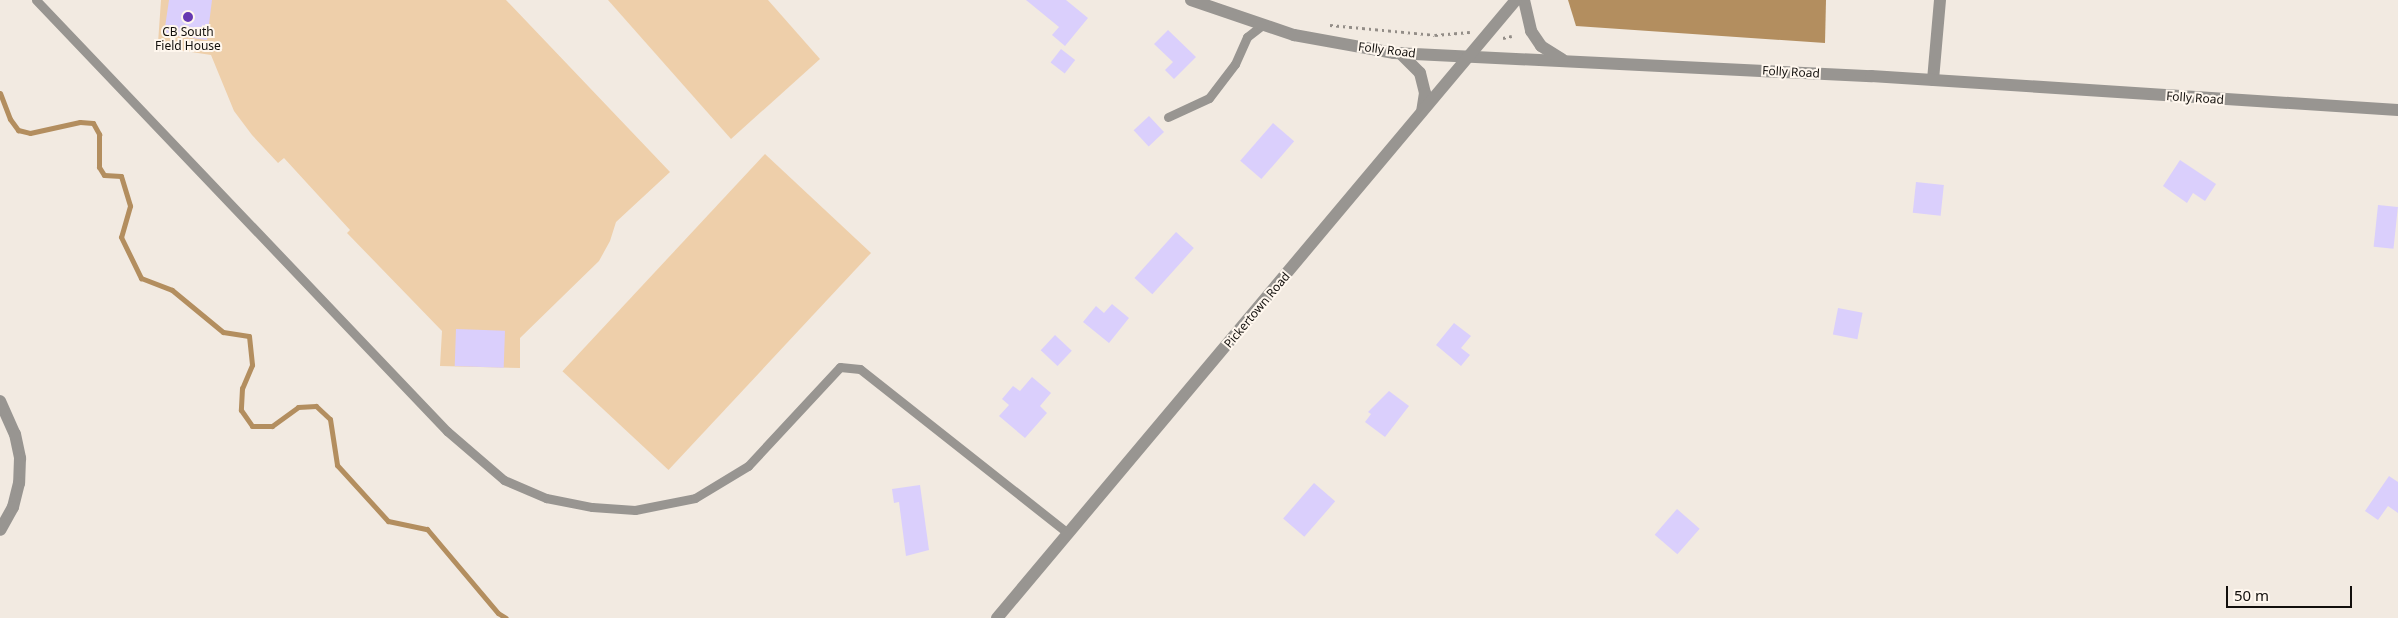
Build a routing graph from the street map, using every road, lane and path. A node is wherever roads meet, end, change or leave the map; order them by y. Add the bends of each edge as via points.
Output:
1 (36, 0) edge
2 (1191, 0) edge
3 (1516, 0) edge
4 (1524, 0) edge
5 (1940, 0) edge
6 (1326, 24) dead end
7 (1261, 26) junction
8 (1471, 32) dead end
9 (1400, 54) junction
10 (1468, 57) junction
11 (1570, 62) junction
12 (1933, 80) junction
13 (2398, 110) edge
14 (1422, 112) junction
15 (1168, 117) dead end
16 (0, 401) edge
17 (0, 530) edge
18 (1068, 533) junction
19 (997, 618) edge

1 - 18 lane via 447,431 504,480 546,498 592,508 635,510 695,498 748,466 840,367 860,369
2 - 7 street, Folly Road
3 - 10 street, Pickertown Road
4 - 11 street via 1527,22 1541,46 1553,56
5 - 12 street
6 - 8 path via 1435,35
7 - 9 street, Folly Road
7 - 15 lane via 1247,37 1235,64 1209,98
9 - 10 street, Folly Road
9 - 14 street via 1420,73 1425,93
10 - 11 street, Folly Road
10 - 14 street, Pickertown Road
11 - 12 street, Folly Road
12 - 13 street, Folly Road
14 - 18 street, Pickertown Road
16 - 17 street via 15,434 20,458 13,508
18 - 19 street, Pickertown Road

